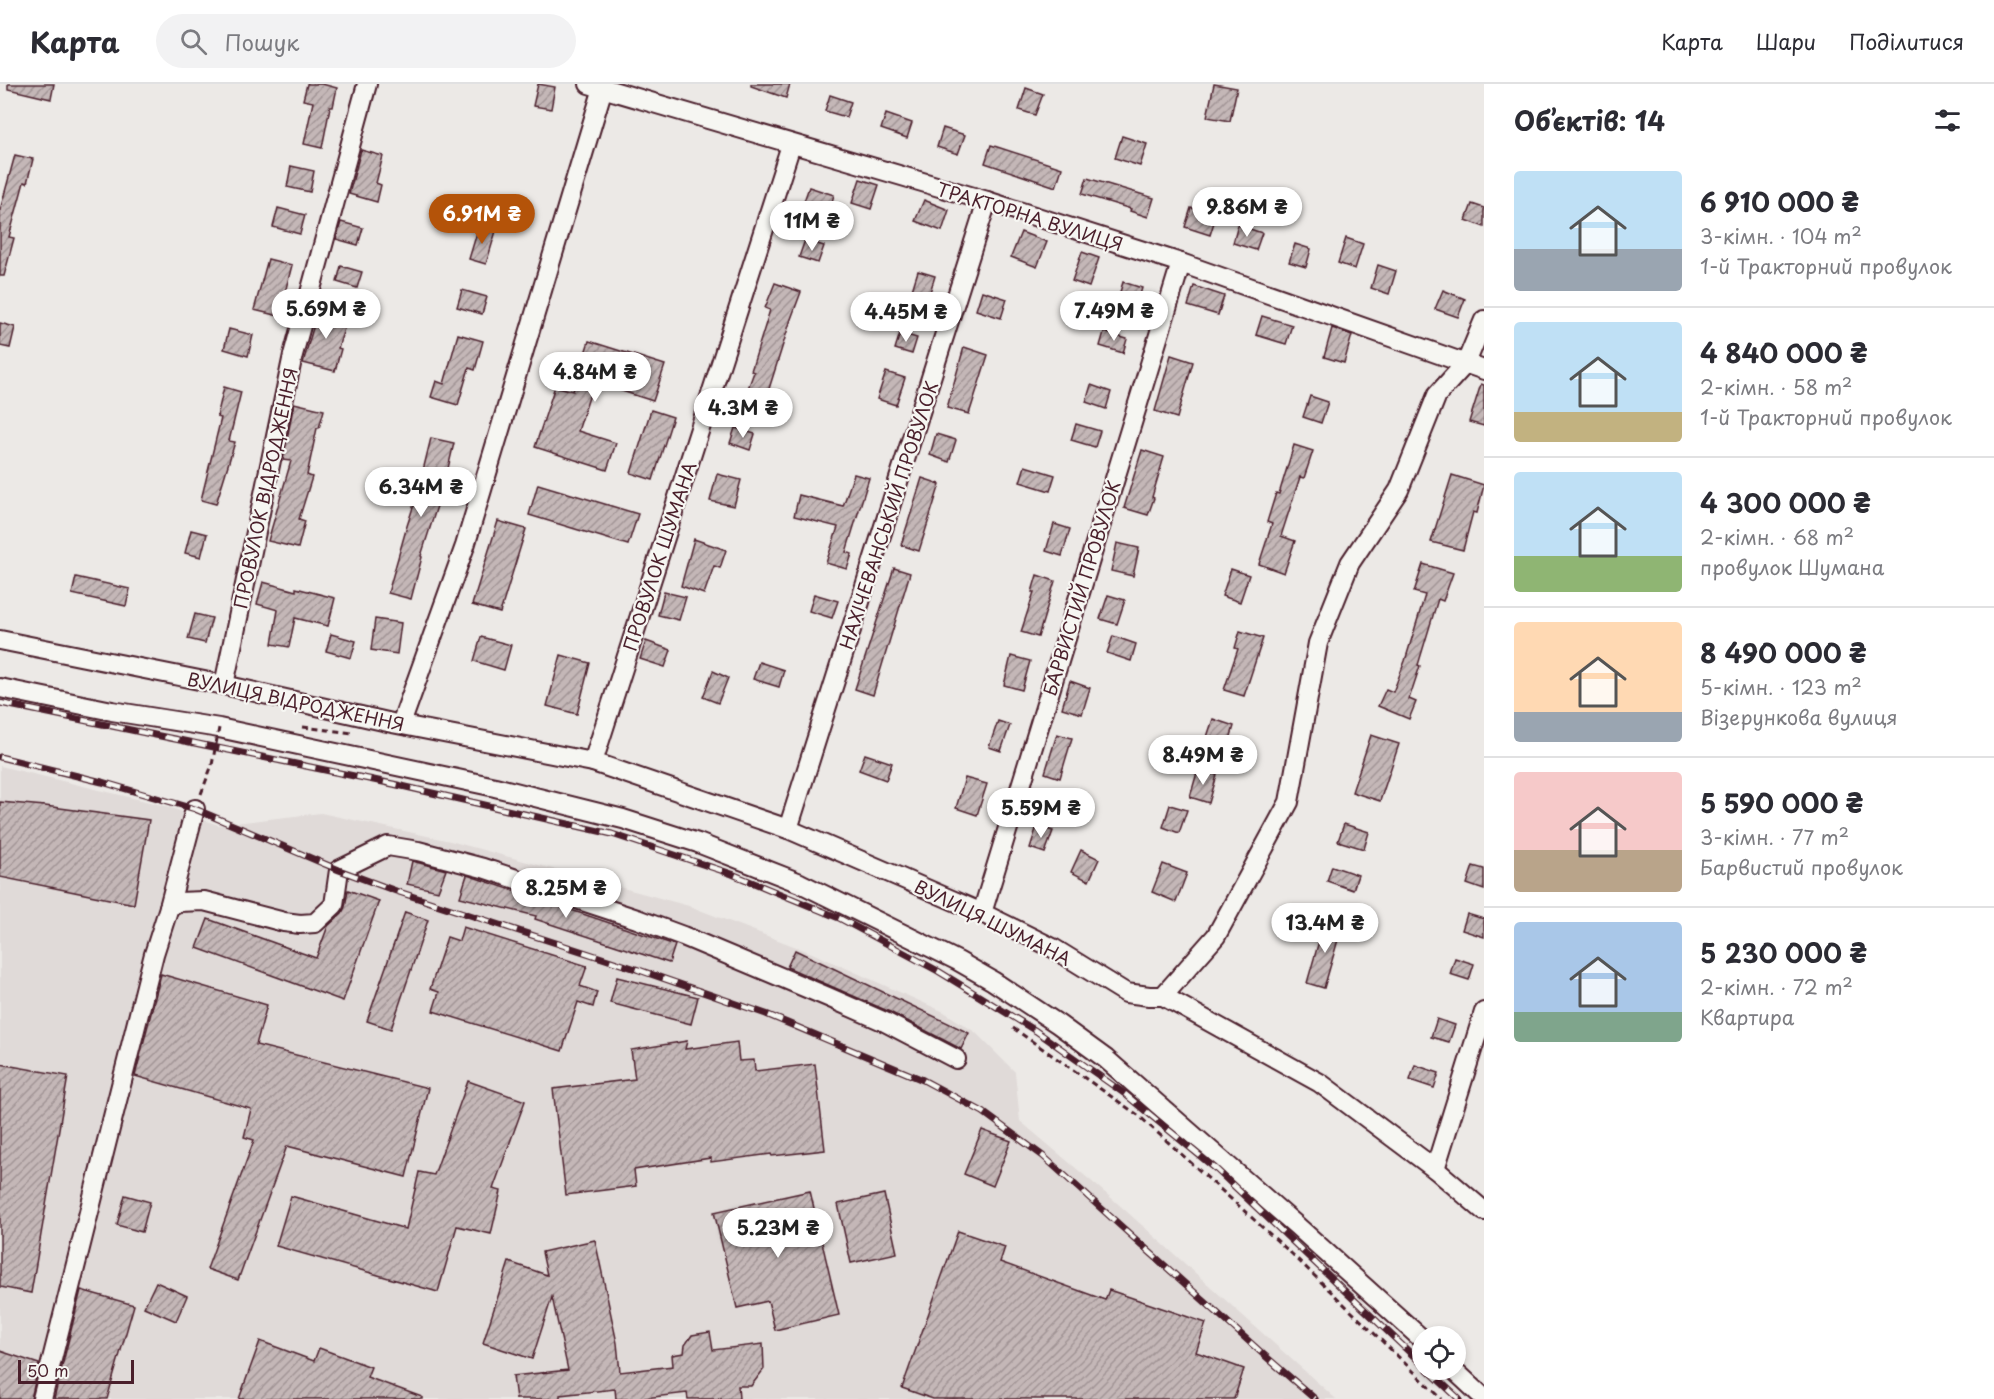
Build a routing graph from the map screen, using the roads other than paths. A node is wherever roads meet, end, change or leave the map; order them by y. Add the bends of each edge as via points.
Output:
1 (367, 84) edge
2 (596, 86) edge
3 (630, 90) edge
4 (791, 145) junction
5 (987, 201) junction
6 (1181, 263) junction
7 (1484, 320) edge
8 (1466, 363) junction
9 (1484, 370) edge
10 (0, 640) edge
11 (224, 685) junction
12 (0, 688) edge
13 (401, 724) junction
14 (593, 762) junction
15 (195, 809) road end
16 (788, 829) junction
17 (170, 906) junction
18 (982, 913) junction
19 (1163, 996) junction
20 (1484, 1012) edge
21 (956, 1059) dead end
22 (1435, 1169) junction
23 (1484, 1211) edge
24 (1412, 1330) edge
25 (1465, 1380) edge
26 (1484, 1398) edge
27 (42, 1399) edge

1 - 11 street, ПРОВУЛОК ВІДРОДЖЕННЯ via 293,355
2 - 3 street, ТРАКТОРНА ВУЛИЦЯ
2 - 13 street via 465,546
3 - 4 street, ТРАКТОРНА ВУЛИЦЯ
4 - 5 street, ТРАКТОРНА ВУЛИЦЯ
4 - 14 street, ПРОВУЛОК ШУМАНА
5 - 6 street, ТРАКТОРНА ВУЛИЦЯ
5 - 16 street, НАХІЧЕВАНСЬКИЙ ПРОВУЛОК
6 - 8 street, ТРАКТОРНА ВУЛИЦЯ
6 - 18 street, БАРВИСТИЙ ПРОВУЛОК
7 - 8 street
8 - 9 street, ТРАКТОРНА ВУЛИЦЯ
8 - 19 street via 1437,394 1400,490 1350,563 1318,644 1289,802 1216,936
10 - 11 street, ВУЛИЦЯ ВІДРОДЖЕННЯ
11 - 13 street, ВУЛИЦЯ ВІДРОДЖЕННЯ
12 - 24 street via 219,728 495,787 623,819 763,867 958,960 1058,1024 1107,1059
13 - 14 street, ВУЛИЦЯ ВІДРОДЖЕННЯ
14 - 16 street, ВУЛИЦЯ ШУМАНА
15 - 17 street
16 - 18 street, ВУЛИЦЯ ШУМАНА
17 - 21 street via 178,902 204,902 284,922 315,923 334,905 339,870 388,846 417,850 637,918 838,1001
17 - 27 street via 154,954
18 - 19 street, ВУЛИЦЯ ШУМАНА via 1053,948 1126,993
19 - 22 street, ВУЛИЦЯ ШУМАНА via 1320,1083
20 - 22 street
22 - 23 street, ВУЛИЦЯ ШУМАНА
25 - 26 street

